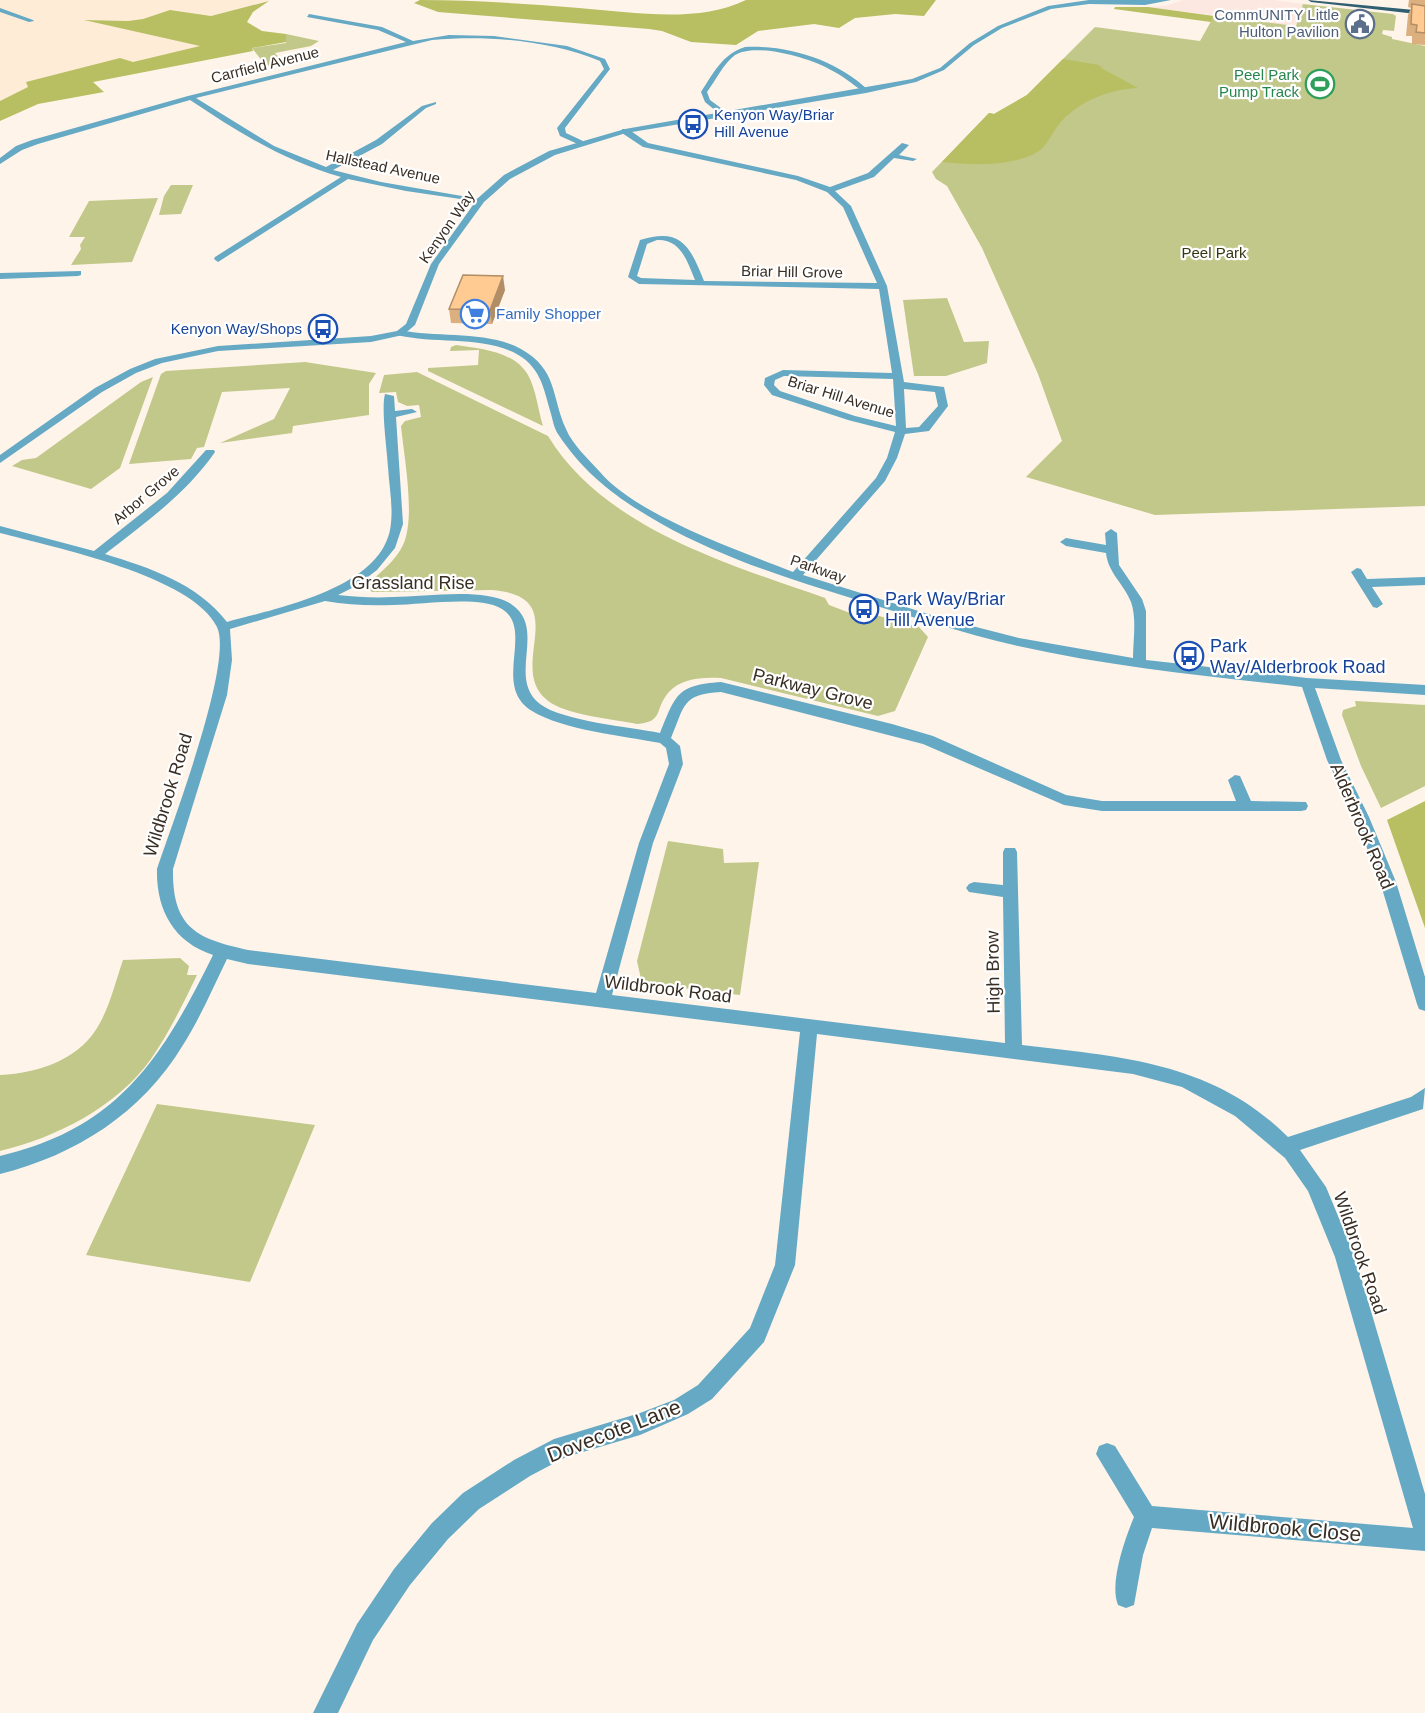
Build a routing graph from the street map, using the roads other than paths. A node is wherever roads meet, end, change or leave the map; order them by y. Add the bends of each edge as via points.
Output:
1 (1168, 0) edge
2 (1311, 0) edge
3 (1092, 1) edge
4 (1351, 2) edge
5 (0, 10) edge
6 (1425, 14) edge
7 (309, 16) dead end
8 (31, 21) dead end
9 (413, 43) junction
10 (866, 91) junction
11 (190, 98) junction
12 (434, 104) dead end
13 (725, 114) junction
14 (625, 131) junction
15 (580, 143) junction
16 (905, 145) dead end
17 (893, 156) junction
18 (913, 159) dead end
19 (0, 162) edge
20 (326, 170) junction
21 (347, 176) junction
22 (830, 190) junction
23 (481, 200) junction
24 (232, 250) junction
25 (246, 253) dead end
26 (218, 259) dead end
27 (78, 273) dead end
28 (0, 276) edge
29 (700, 283) junction
30 (883, 286) junction
31 (399, 333) junction
32 (899, 380) junction
33 (389, 396) dead end
34 (412, 412) dead end
35 (391, 415) junction
36 (901, 430) junction
37 (210, 452) dead end
38 (0, 460) edge
39 (0, 529) edge
40 (1111, 533) dead end
41 (1066, 542) dead end
42 (1111, 550) junction
43 (95, 556) junction
44 (795, 577) junction
45 (1425, 581) edge
46 (325, 597) junction
47 (1377, 604) dead end
48 (224, 627) junction
49 (1139, 664) junction
50 (1307, 683) junction
51 (1425, 690) edge
52 (664, 740) junction
53 (1235, 780) dead end
54 (1246, 806) junction
55 (1301, 806) dead end
56 (1010, 852) dead end
57 (974, 888) dead end
58 (1011, 892) junction
59 (223, 951) junction
60 (602, 1001) junction
61 (1425, 1004) edge
62 (809, 1026) junction
63 (1014, 1051) junction
64 (1425, 1096) edge
65 (1286, 1146) junction
66 (0, 1165) edge
67 (1107, 1454) dead end
68 (1146, 1516) junction
69 (1425, 1532) edge
70 (1425, 1540) edge
71 (1126, 1597) dead end
72 (325, 1713) edge

1 - 3 street, Kenyon Way
2 - 4 main road
3 - 10 street, Kenyon Way via 1050,7 1025,16 986,35 933,73
4 - 6 main road
5 - 8 street
7 - 9 street via 380,28
9 - 11 street, Carrfield Avenue
9 - 15 street, Carrfield Avenue via 473,36 598,57 607,66 561,128 563,134
10 - 13 street, Kenyon Way
10 - 13 street via 814,60 740,50 731,54 704,92 707,101
11 - 19 street, Carrfield Avenue via 35,142
11 - 20 street, Hallstead Avenue via 266,144
12 - 20 street via 424,107 379,142
13 - 14 street, Kenyon Way
14 - 15 street, Kenyon Way
14 - 22 street, Briar Hill Avenue via 646,145 798,177
15 - 23 street, Kenyon Way via 521,169
16 - 17 street
17 - 18 street
17 - 22 street via 862,180
20 - 21 street, Hallstead Avenue
21 - 23 street, Hallstead Avenue
21 - 24 street
22 - 30 street, Briar Hill Avenue via 847,206
23 - 31 street, Kenyon Way via 435,264 413,320
24 - 25 street
24 - 26 street
27 - 28 street via 60,270
29 - 29 street, Briar Hill Grove via 680,242 664,238 643,242 633,279
29 - 30 street, Briar Hill Grove
30 - 32 street, Briar Hill Avenue
31 - 38 street via 371,339 205,350 150,363 103,388
31 - 44 street, Parkway via 492,343 524,355 545,375 561,431 598,477 668,523
32 - 36 street, Briar Hill Avenue
32 - 36 street, Briar Hill Avenue via 940,389 943,406 925,429
32 - 36 street, Briar Hill Avenue via 783,373 770,378 770,385 776,393
33 - 35 street
34 - 35 street
35 - 46 street via 397,524 392,543 362,578
36 - 44 street, Briar Hill Avenue via 881,479
37 - 43 street, Arbor Grove via 192,476
39 - 43 street
40 - 42 street
41 - 42 street
42 - 49 street via 1113,565 1130,587 1140,611
43 - 48 street via 185,588 206,603
44 - 49 street, Parkway via 1019,642
45 - 47 street via 1361,578
46 - 48 street
46 - 52 street, Grassland Rise via 363,602 476,599 508,608 521,624 518,680 529,704 543,714
48 - 59 street, Wildbrook Road via 225,671 220,695 165,869 164,885 166,900 183,930 198,943
49 - 50 street, Parkway
50 - 51 street, Parkway
50 - 61 street, Alderbrook Road via 1334,760 1388,882
52 - 54 street, Parkway Grove via 680,701 689,693 721,687 928,740 1064,800 1102,806
52 - 60 street via 673,746 676,764 646,843
53 - 54 street
54 - 55 street, Parkway Grove
56 - 58 street, High Brow
57 - 58 street
58 - 63 street, High Brow
59 - 60 street, Wildbrook Road
59 - 66 street via 185,1028 149,1079 113,1113 87,1129 31,1157
60 - 62 street, Wildbrook Road
62 - 63 street, Wildbrook Road
62 - 72 street, Dovecote Lane via 785,1265 757,1335 705,1392 681,1407 640,1424 562,1447 471,1501 402,1577 365,1632
63 - 65 street, Wildbrook Road via 1133,1066 1186,1080 1237,1107
64 - 65 street via 1417,1103
65 - 69 street, Wildbrook Road via 1315,1185 1345,1257
67 - 68 street
68 - 70 street, Wildbrook Close
68 - 71 street via 1132,1550

